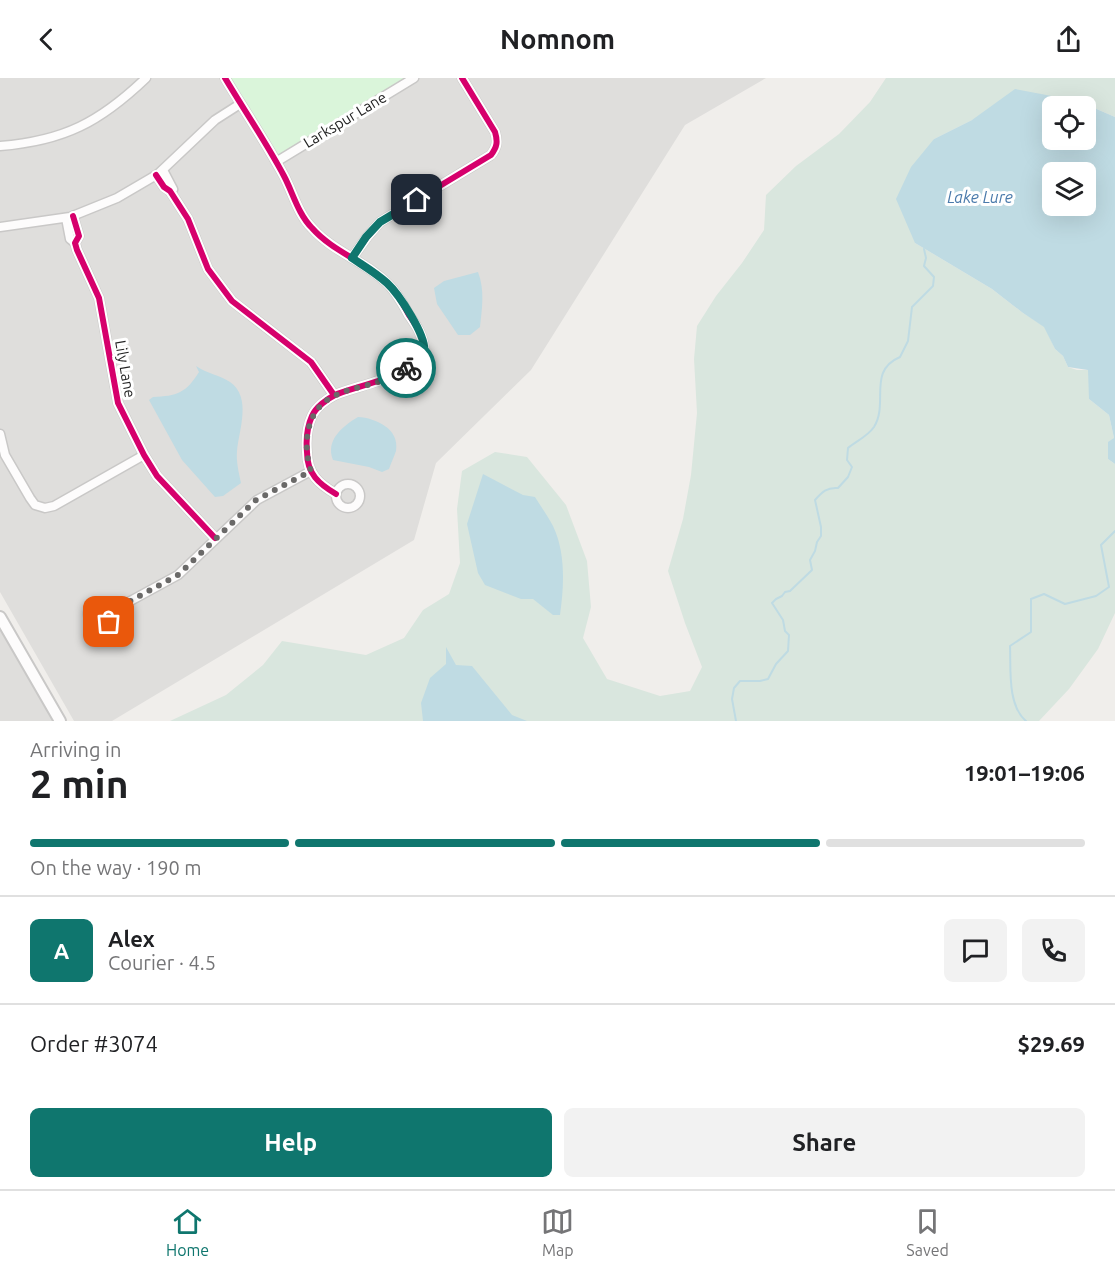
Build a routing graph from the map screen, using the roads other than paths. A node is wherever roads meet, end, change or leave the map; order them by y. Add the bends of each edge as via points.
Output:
1 (146, 78) edge
2 (225, 78) edge
3 (414, 78) edge
4 (462, 78) edge
5 (240, 104) junction
6 (0, 146) edge
7 (276, 162) junction
8 (160, 172) junction
9 (70, 217) junction
10 (0, 227) edge
11 (352, 258) junction
12 (334, 395) junction
13 (0, 434) edge
14 (144, 454) junction
15 (311, 471) junction
16 (336, 494) dead end
17 (215, 538) junction
18 (112, 611) dead end
19 (0, 617) edge
20 (60, 721) edge

1 - 6 street via 101,116 66,133
2 - 5 street
3 - 7 street, Larkspur Lane
4 - 11 street via 495,132 498,141 491,155 380,222
5 - 7 street
5 - 8 street via 215,120
7 - 11 street via 309,225
8 - 9 street via 117,198
8 - 12 street via 172,185 170,191 188,219 208,268 232,301 311,362
9 - 10 street
9 - 14 street, Lily Lane via 79,236 75,243 99,298 118,403
11 - 12 street via 397,294 424,347 418,361 384,380
12 - 15 street via 312,416 306,442
13 - 14 street via 5,455 30,498 35,505 45,508
14 - 17 street, Lily Lane via 166,487
15 - 16 street via 321,485
15 - 17 street via 256,500
17 - 18 street via 178,575
19 - 20 street

